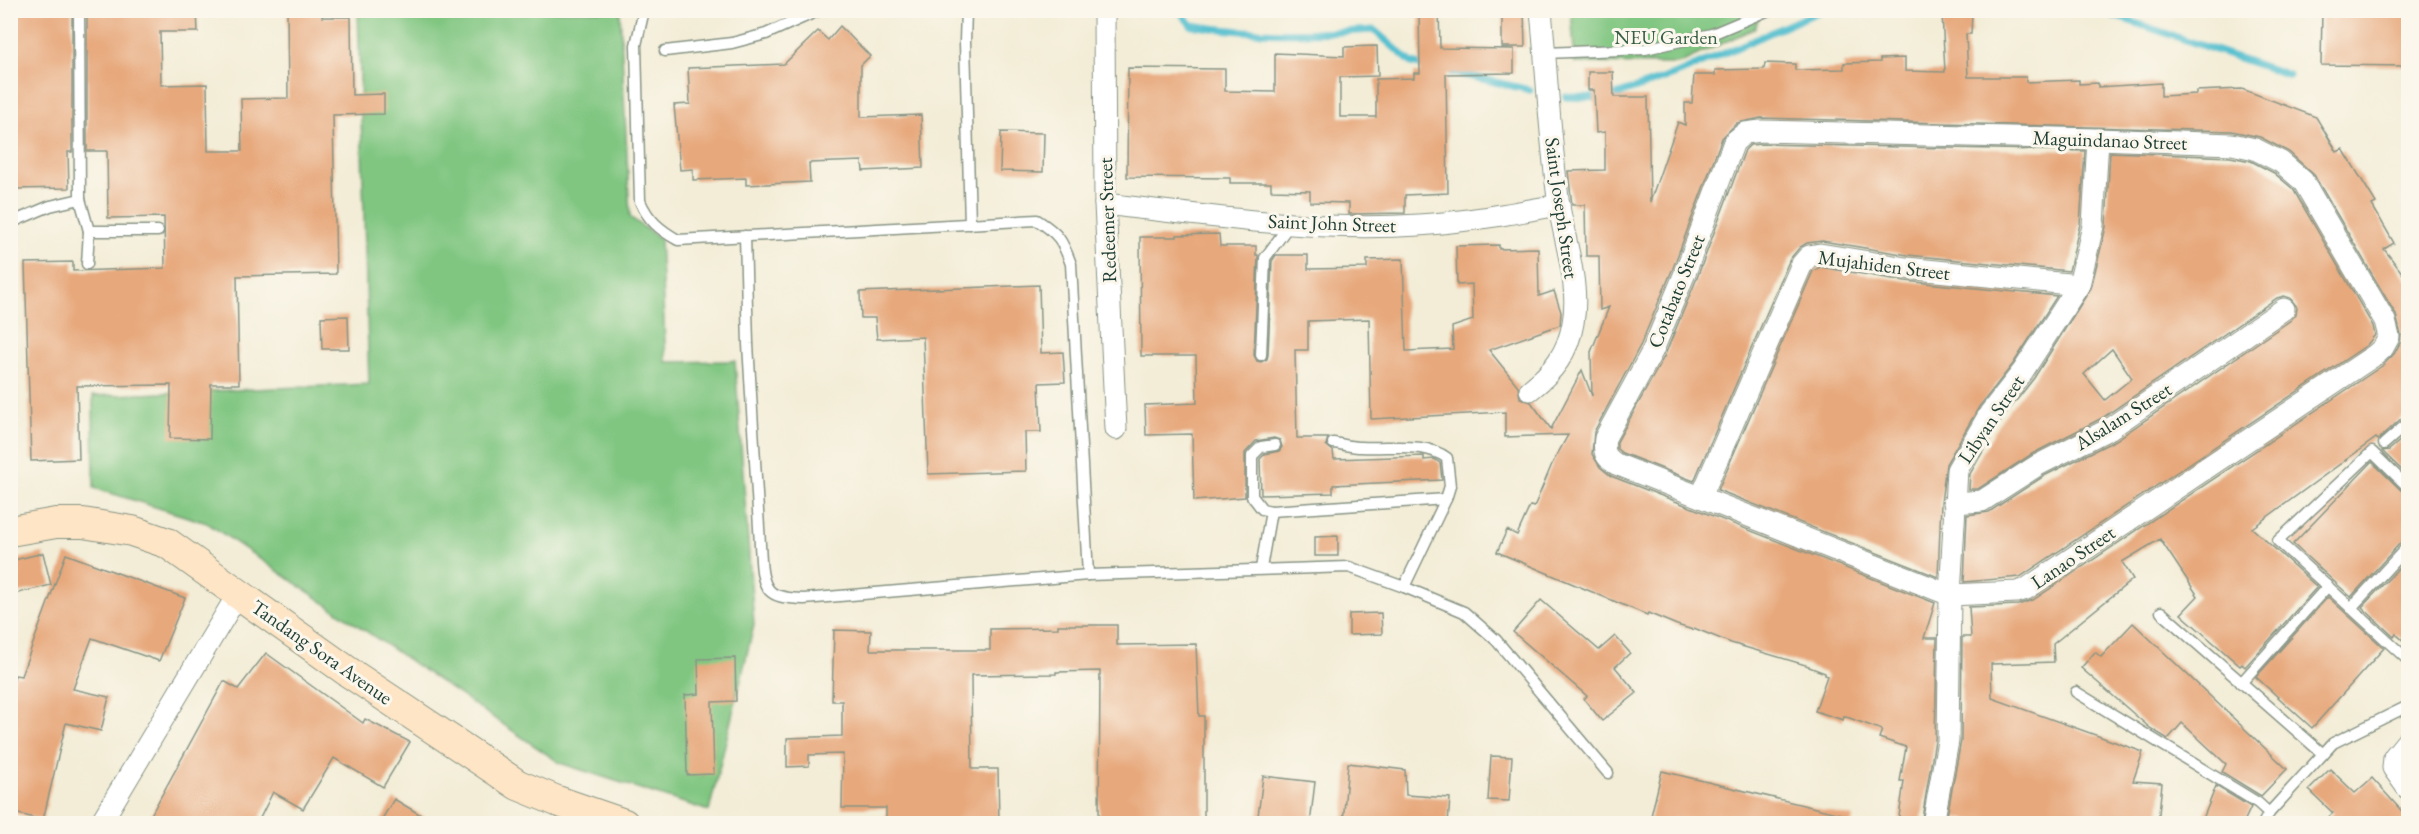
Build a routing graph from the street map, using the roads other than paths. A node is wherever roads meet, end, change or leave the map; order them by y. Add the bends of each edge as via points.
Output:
1 (79, 10) edge
2 (644, 10) edge
3 (820, 10) edge
4 (966, 10) edge
5 (1104, 10) edge
6 (1541, 10) edge
7 (1769, 10) edge
8 (665, 51) dead end
9 (1545, 53) junction
10 (1745, 133) joint
11 (2098, 139) junction
12 (80, 199) junction
13 (1105, 204) junction
14 (1559, 205) junction
15 (10, 223) edge
16 (970, 224) junction
17 (1290, 224) junction
18 (89, 231) junction
19 (158, 231) dead end
20 (745, 236) junction
21 (87, 264) dead end
22 (2079, 285) junction
23 (2284, 309) dead end
24 (2385, 321) joint
25 (1261, 355) dead end
26 (1530, 390) dead end
27 (2409, 423) edge
28 (1116, 429) dead end
29 (1333, 443) dead end
30 (2384, 444) dead end
31 (1275, 445) dead end
32 (1604, 450) joint
33 (2409, 487) edge
34 (1701, 497) junction
35 (1446, 499) junction
36 (1954, 503) junction
37 (1271, 511) junction
38 (10, 531) edge
39 (2409, 546) edge
40 (1261, 568) junction
41 (1088, 575) junction
42 (2328, 586) junction
43 (1404, 587) junction
44 (238, 594) junction
45 (1950, 595) junction
46 (2351, 608) junction
47 (2161, 612) dead end
48 (2409, 660) edge
49 (2241, 683) junction
50 (2076, 692) dead end
51 (2409, 706) edge
52 (2409, 740) edge
53 (2322, 754) junction
54 (1608, 773) dead end
55 (2409, 789) edge
56 (2269, 813) junction
57 (99, 824) edge
58 (624, 824) edge
59 (1933, 824) edge
60 (2263, 824) edge

1 - 12 lane
2 - 20 lane via 636,45 640,201 647,216 678,240
3 - 8 lane via 732,44
4 - 16 lane
5 - 13 street, Redeemer Street
6 - 9 street, Saint Joseph Street
7 - 9 lane via 1712,34 1645,49
9 - 14 street, Saint Joseph Street
10 - 11 street, Maguindanao Street
10 - 32 street, Cotabato Street via 1734,142 1653,350 1605,438
11 - 22 street, Libyan Street via 2093,226
11 - 24 street, Maguindanao Street via 2232,144 2255,149 2281,162 2303,181
12 - 15 lane via 50,206
12 - 18 lane
13 - 17 street, Saint John Street
13 - 28 street, Redeemer Street
14 - 17 street, Saint John Street via 1419,225
14 - 26 street, Saint Joseph Street via 1574,290 1573,323 1566,349 1554,369
16 - 20 lane
16 - 41 lane via 1036,220 1056,232 1064,243 1071,264
17 - 25 lane via 1265,258
18 - 19 lane
18 - 21 lane
20 - 41 lane via 747,344 762,576 767,590 780,598 804,599
22 - 34 street, Mujahiden Street via 1906,268 1820,254 1809,256 1802,264
22 - 36 street, Libyan Street via 1967,452 1957,470
23 - 36 street, Alsalam Street via 2109,429 2038,465 1982,501
24 - 45 street, Lanao Street via 2389,337 2375,354 2026,589
27 - 30 lane
29 - 35 lane via 1438,452 1447,458 1450,486
31 - 37 lane via 1261,447 1252,456 1252,496 1262,509
32 - 34 street, Lanao Street via 1606,458 1616,464
33 - 42 lane via 2372,452 2278,541
34 - 45 street, Lanao Street
35 - 37 lane
35 - 43 lane
36 - 45 street, Libyan Street
37 - 40 lane
38 - 44 main road, Tandang Sora Avenue via 56,523 132,531 167,543
39 - 46 lane
40 - 41 lane
40 - 43 lane via 1350,567
42 - 46 lane
42 - 49 lane
43 - 54 lane via 1464,612 1496,640
44 - 57 street
44 - 58 main road, Tandang Sora Avenue via 518,784
45 - 59 street, Libyan Street via 1948,741
46 - 48 lane
47 - 49 lane
49 - 53 lane
50 - 56 lane
51 - 53 lane via 2333,743
52 - 55 street via 2394,757 2393,768
53 - 56 lane
56 - 60 lane

